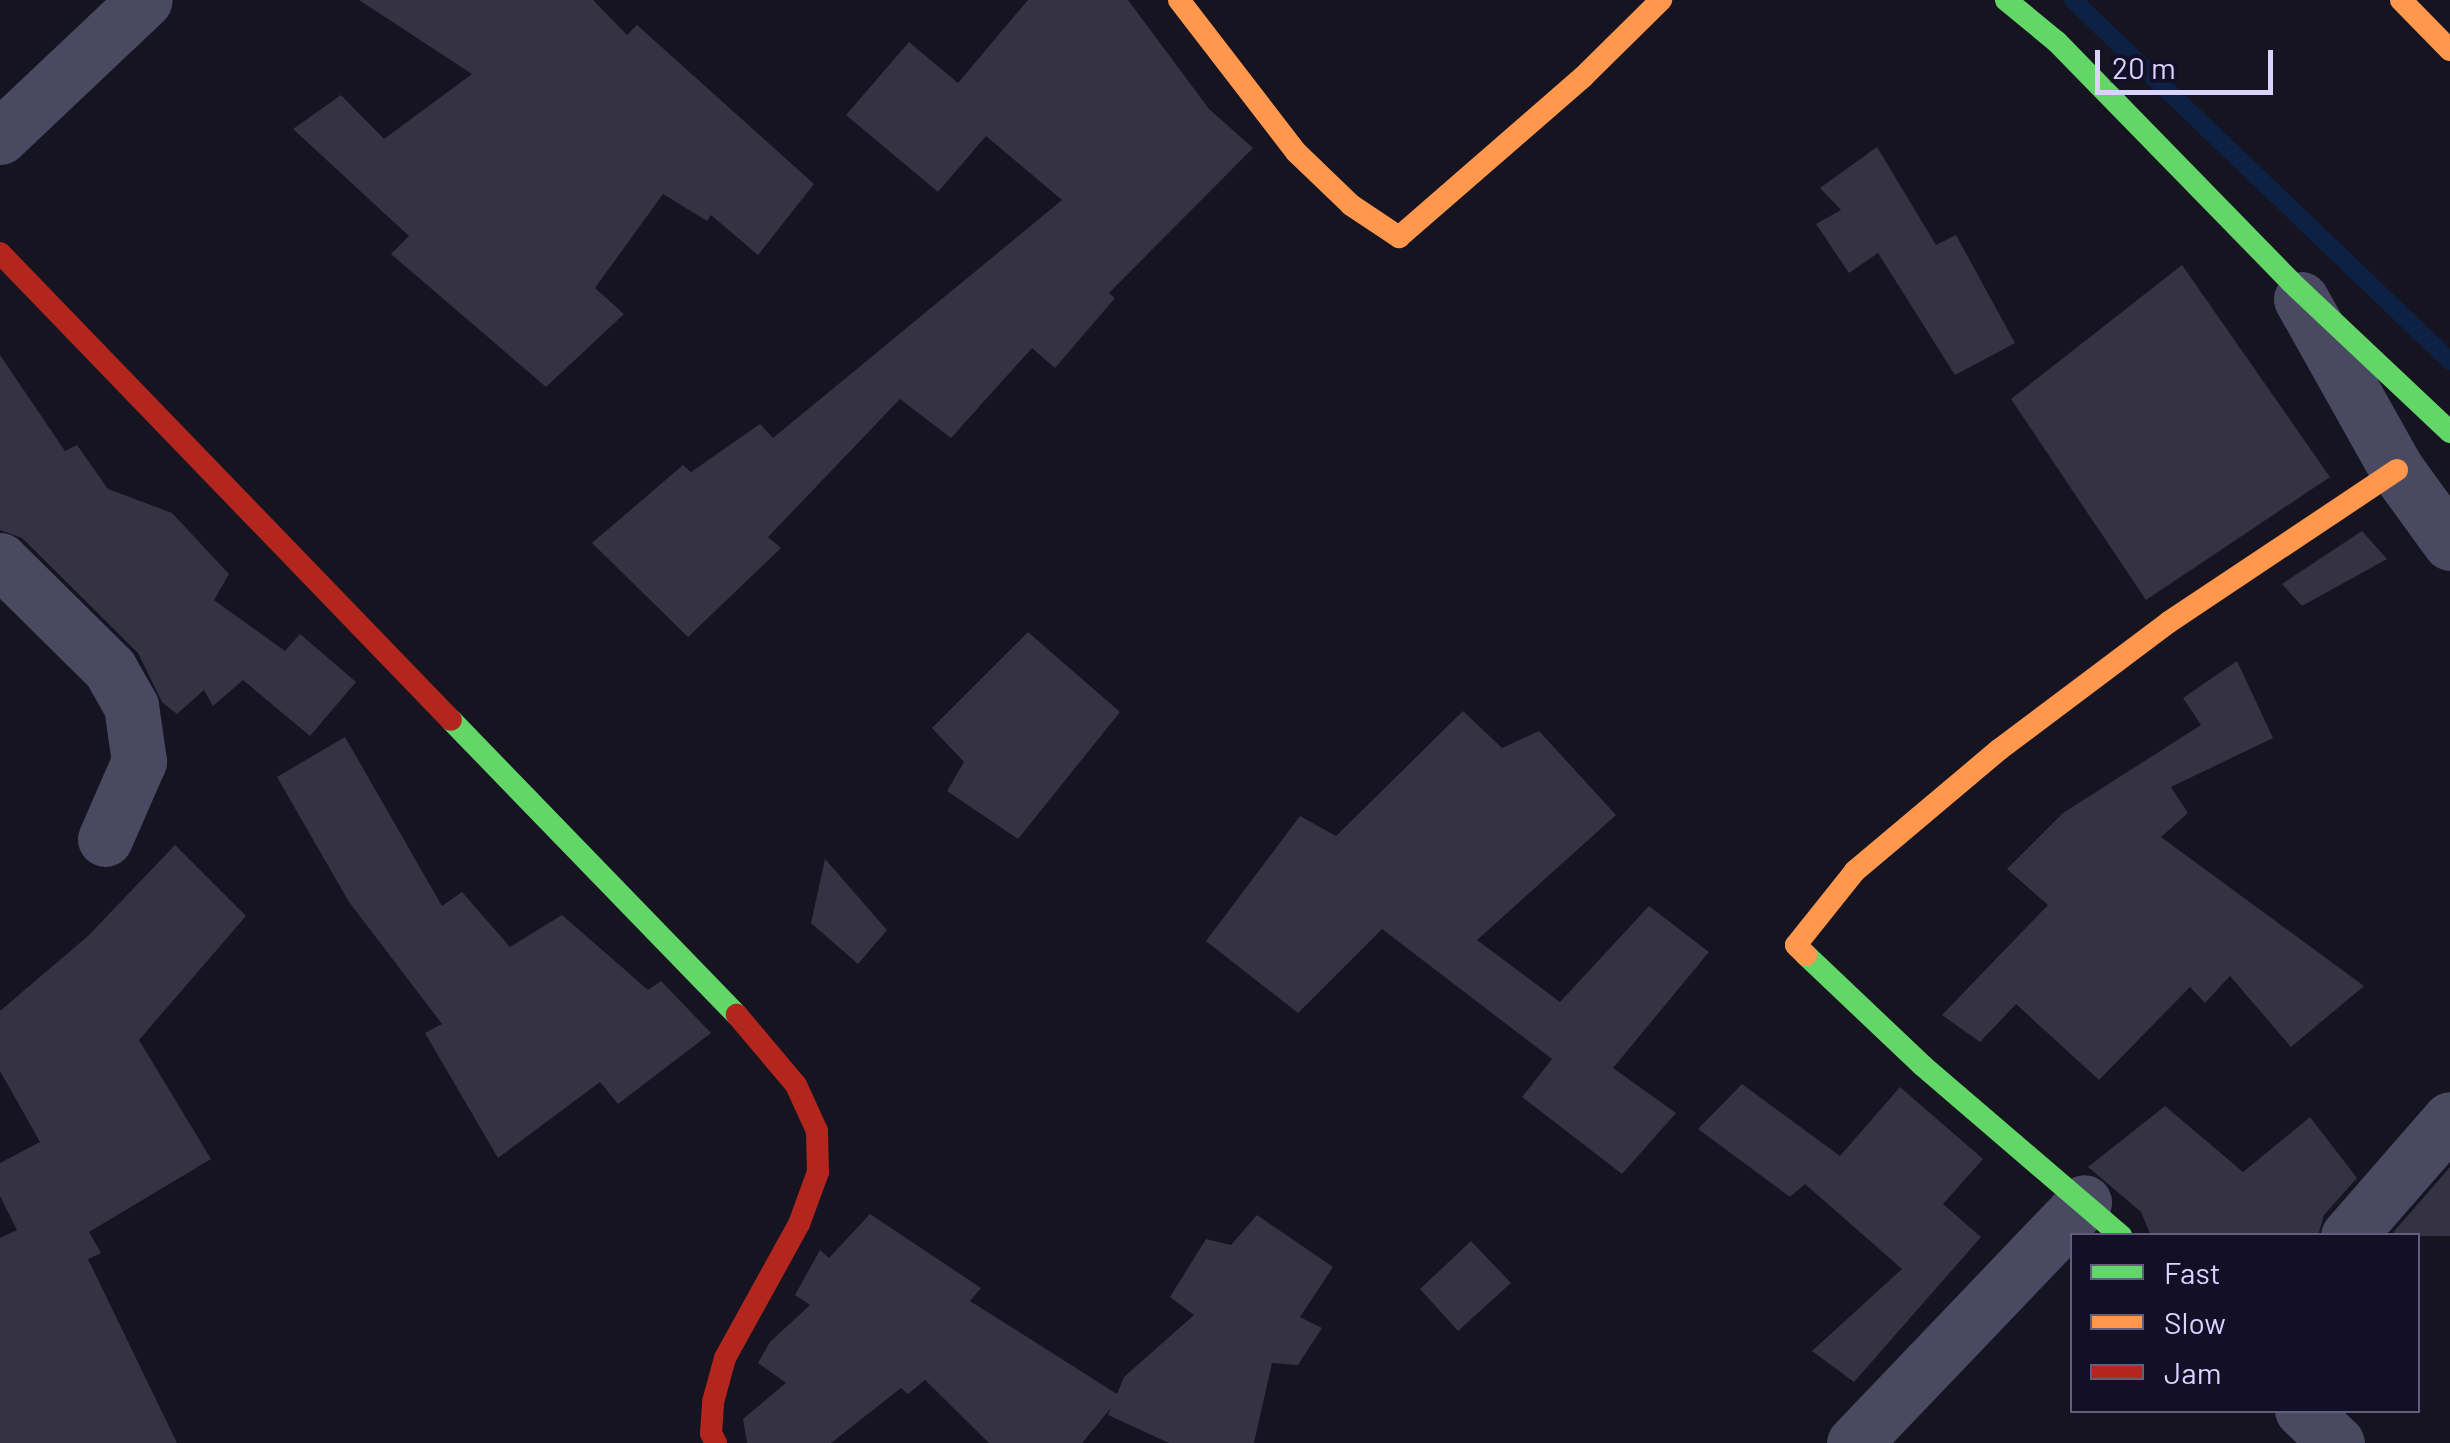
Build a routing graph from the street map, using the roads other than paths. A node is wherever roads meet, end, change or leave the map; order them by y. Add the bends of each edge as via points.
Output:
1 (144, 0) edge
2 (1179, 0) edge
3 (1661, 0) edge
4 (2006, 0) edge
5 (2401, 0) edge
6 (2450, 50) edge
7 (0, 137) edge
8 (0, 253) edge
9 (2291, 282) junction
10 (2450, 432) edge
11 (2396, 470) junction
12 (2450, 543) edge
13 (0, 560) edge
14 (105, 839) dead end
15 (2450, 1119) edge
16 (2102, 1218) edge
17 (2351, 1233) edge
18 (2070, 1247) edge
19 (2305, 1413) edge
20 (716, 1443) edge
21 (1854, 1443) edge
22 (2336, 1443) edge

1 - 7 street
2 - 3 main road via 1296,152 1351,205 1399,237 1583,78
4 - 9 main road via 2057,42
5 - 6 main road
8 - 20 main road via 735,1014 796,1085 817,1131 818,1172 799,1224 725,1358 713,1402
9 - 10 main road
9 - 11 street
11 - 12 street
11 - 16 main road via 2170,622 2000,749 1855,871 1796,945 1922,1066
13 - 14 street via 110,669 131,706 138,761
15 - 17 street
18 - 21 street
19 - 22 street

